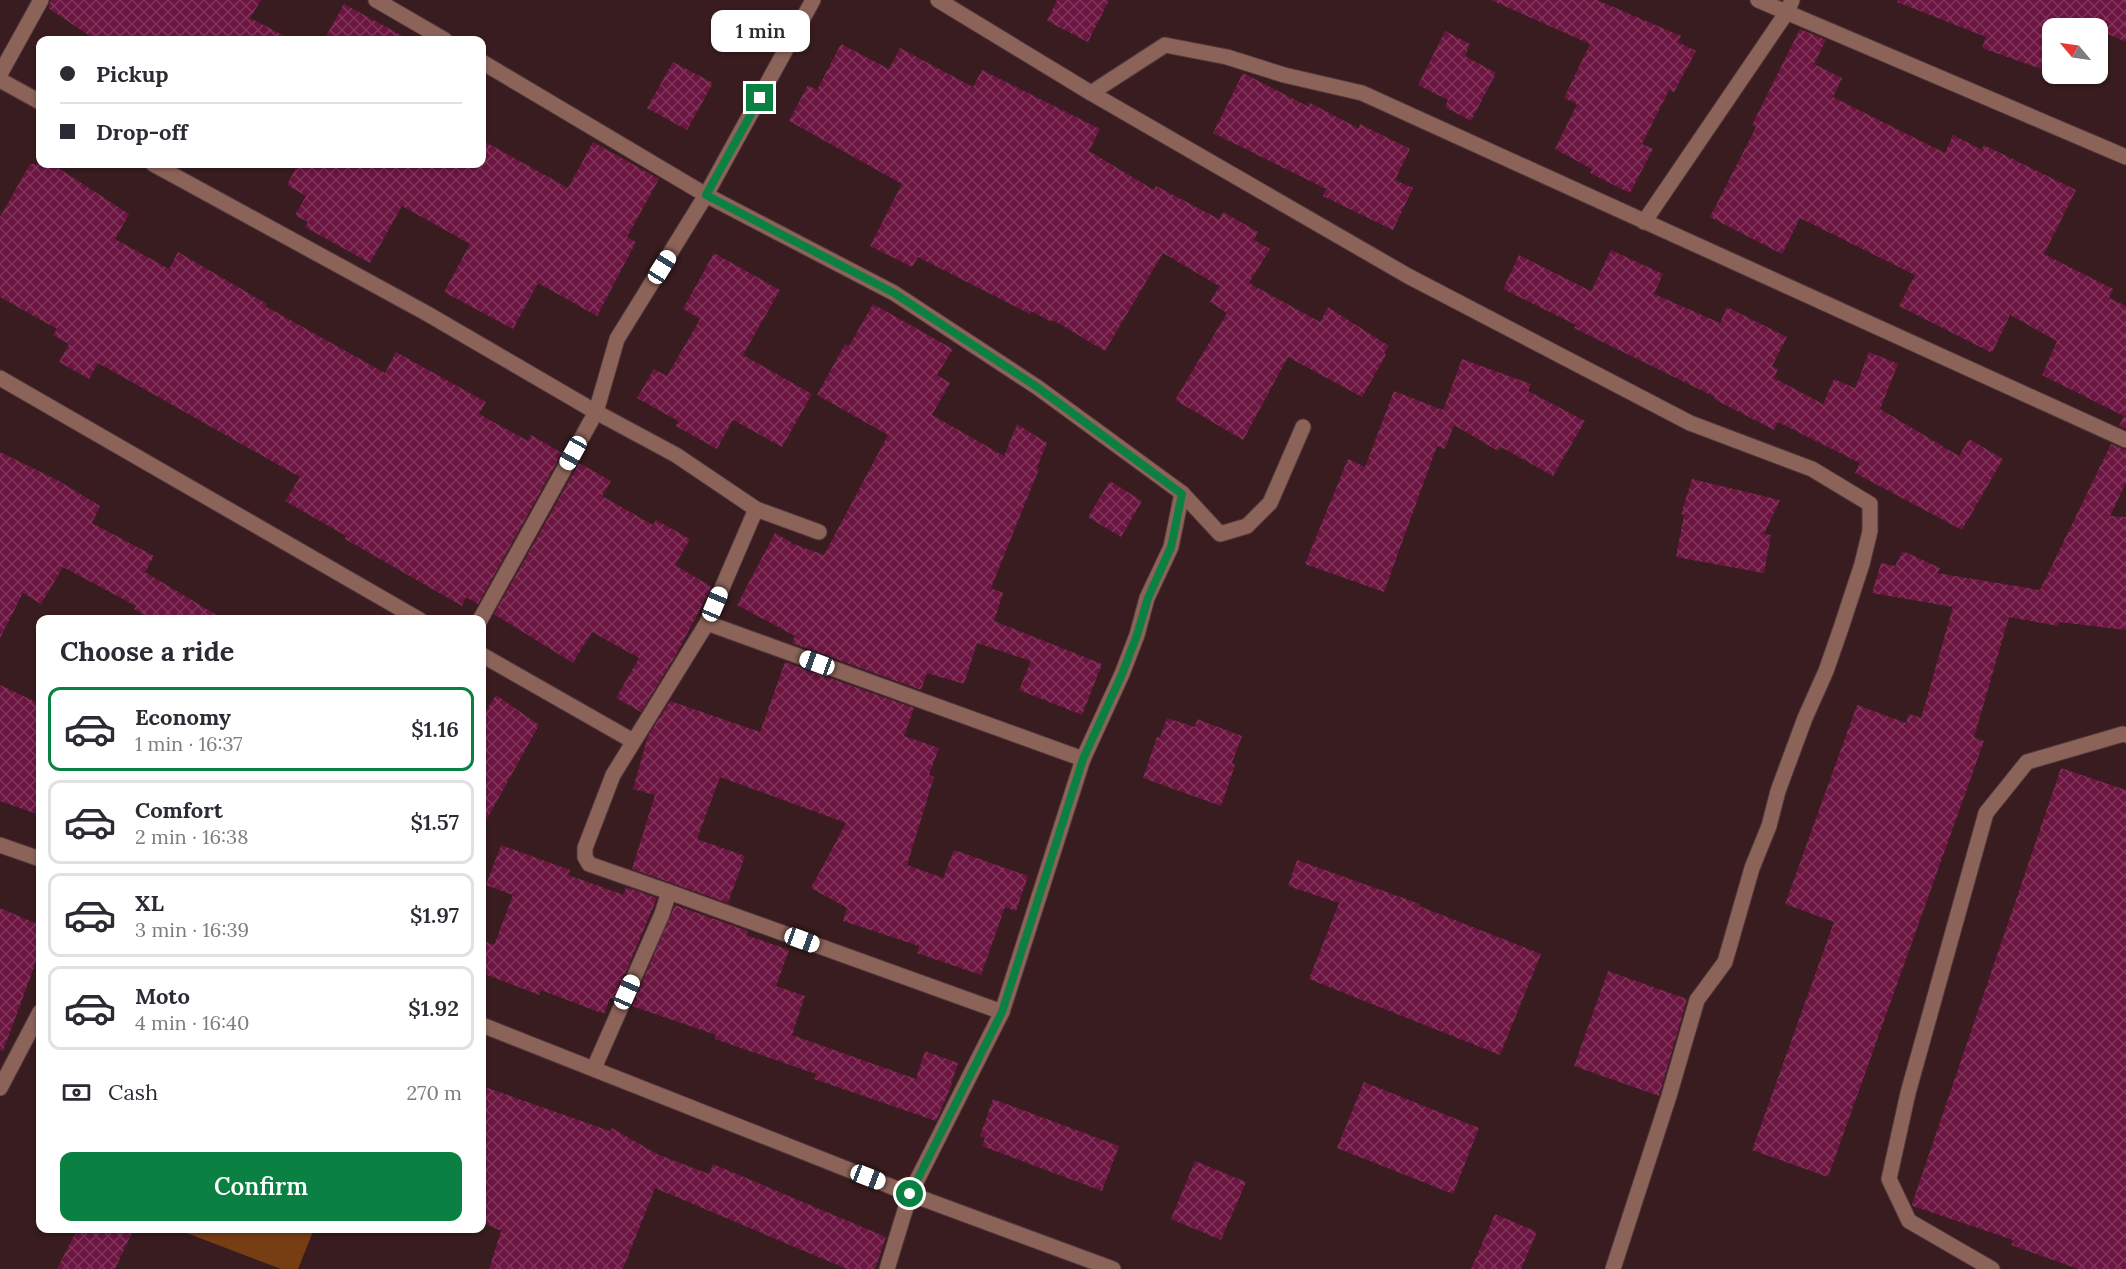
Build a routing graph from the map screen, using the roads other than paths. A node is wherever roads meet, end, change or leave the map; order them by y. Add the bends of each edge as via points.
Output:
1 (41, 0) edge
2 (376, 0) edge
3 (813, 0) edge
4 (938, 0) edge
5 (1758, 0) edge
6 (1790, 6) edge
7 (438, 36) edge
8 (486, 64) edge
9 (0, 74) edge
10 (0, 80) edge
11 (1091, 93) junction
12 (36, 100) edge
13 (2126, 157) edge
14 (160, 168) edge
15 (706, 195) junction
16 (1644, 222) junction
17 (0, 378) edge
18 (596, 412) junction
19 (1303, 427) dead end
20 (2126, 440) edge
21 (1182, 494) junction
22 (756, 509) junction
23 (819, 532) dead end
24 (411, 615) edge
25 (483, 615) edge
26 (706, 623) junction
27 (486, 657) edge
28 (2126, 735) edge
29 (633, 741) junction
30 (1083, 759) junction
31 (0, 845) edge
32 (36, 858) edge
33 (669, 892) junction
34 (1002, 1012) junction
35 (36, 1020) edge
36 (486, 1027) edge
37 (594, 1068) junction
38 (0, 1088) edge
39 (910, 1194) junction
40 (887, 1269) edge
41 (1113, 1269) edge
42 (1613, 1269) edge
43 (1992, 1269) edge

1 - 9 street
2 - 7 street
3 - 15 street
4 - 11 street
5 - 6 street
6 - 13 street
6 - 16 street
8 - 15 street
10 - 12 street
11 - 16 street via 1165,45 1227,57 1362,93
11 - 42 street via 1418,281 1690,423 1812,469 1870,504 1870,531 1841,628 1778,790 1725,962 1696,1000 1670,1096
14 - 18 street via 426,313
15 - 18 street via 617,339
15 - 21 street via 894,293 1037,387
16 - 20 street
17 - 24 street
18 - 22 street via 676,455
18 - 25 street
19 - 21 street via 1270,503 1247,526 1220,534
21 - 30 street via 1171,547 1148,598 1122,674
22 - 23 street
22 - 26 street
26 - 29 street
26 - 30 street
27 - 29 street
28 - 43 street via 2027,762 1986,813 1908,1093 1889,1179 1909,1221
29 - 33 street via 613,775 585,857 590,864
30 - 34 street
31 - 32 street
33 - 34 street
33 - 37 street
34 - 39 street
35 - 38 street
36 - 37 street
37 - 39 street
39 - 40 street
39 - 41 street

